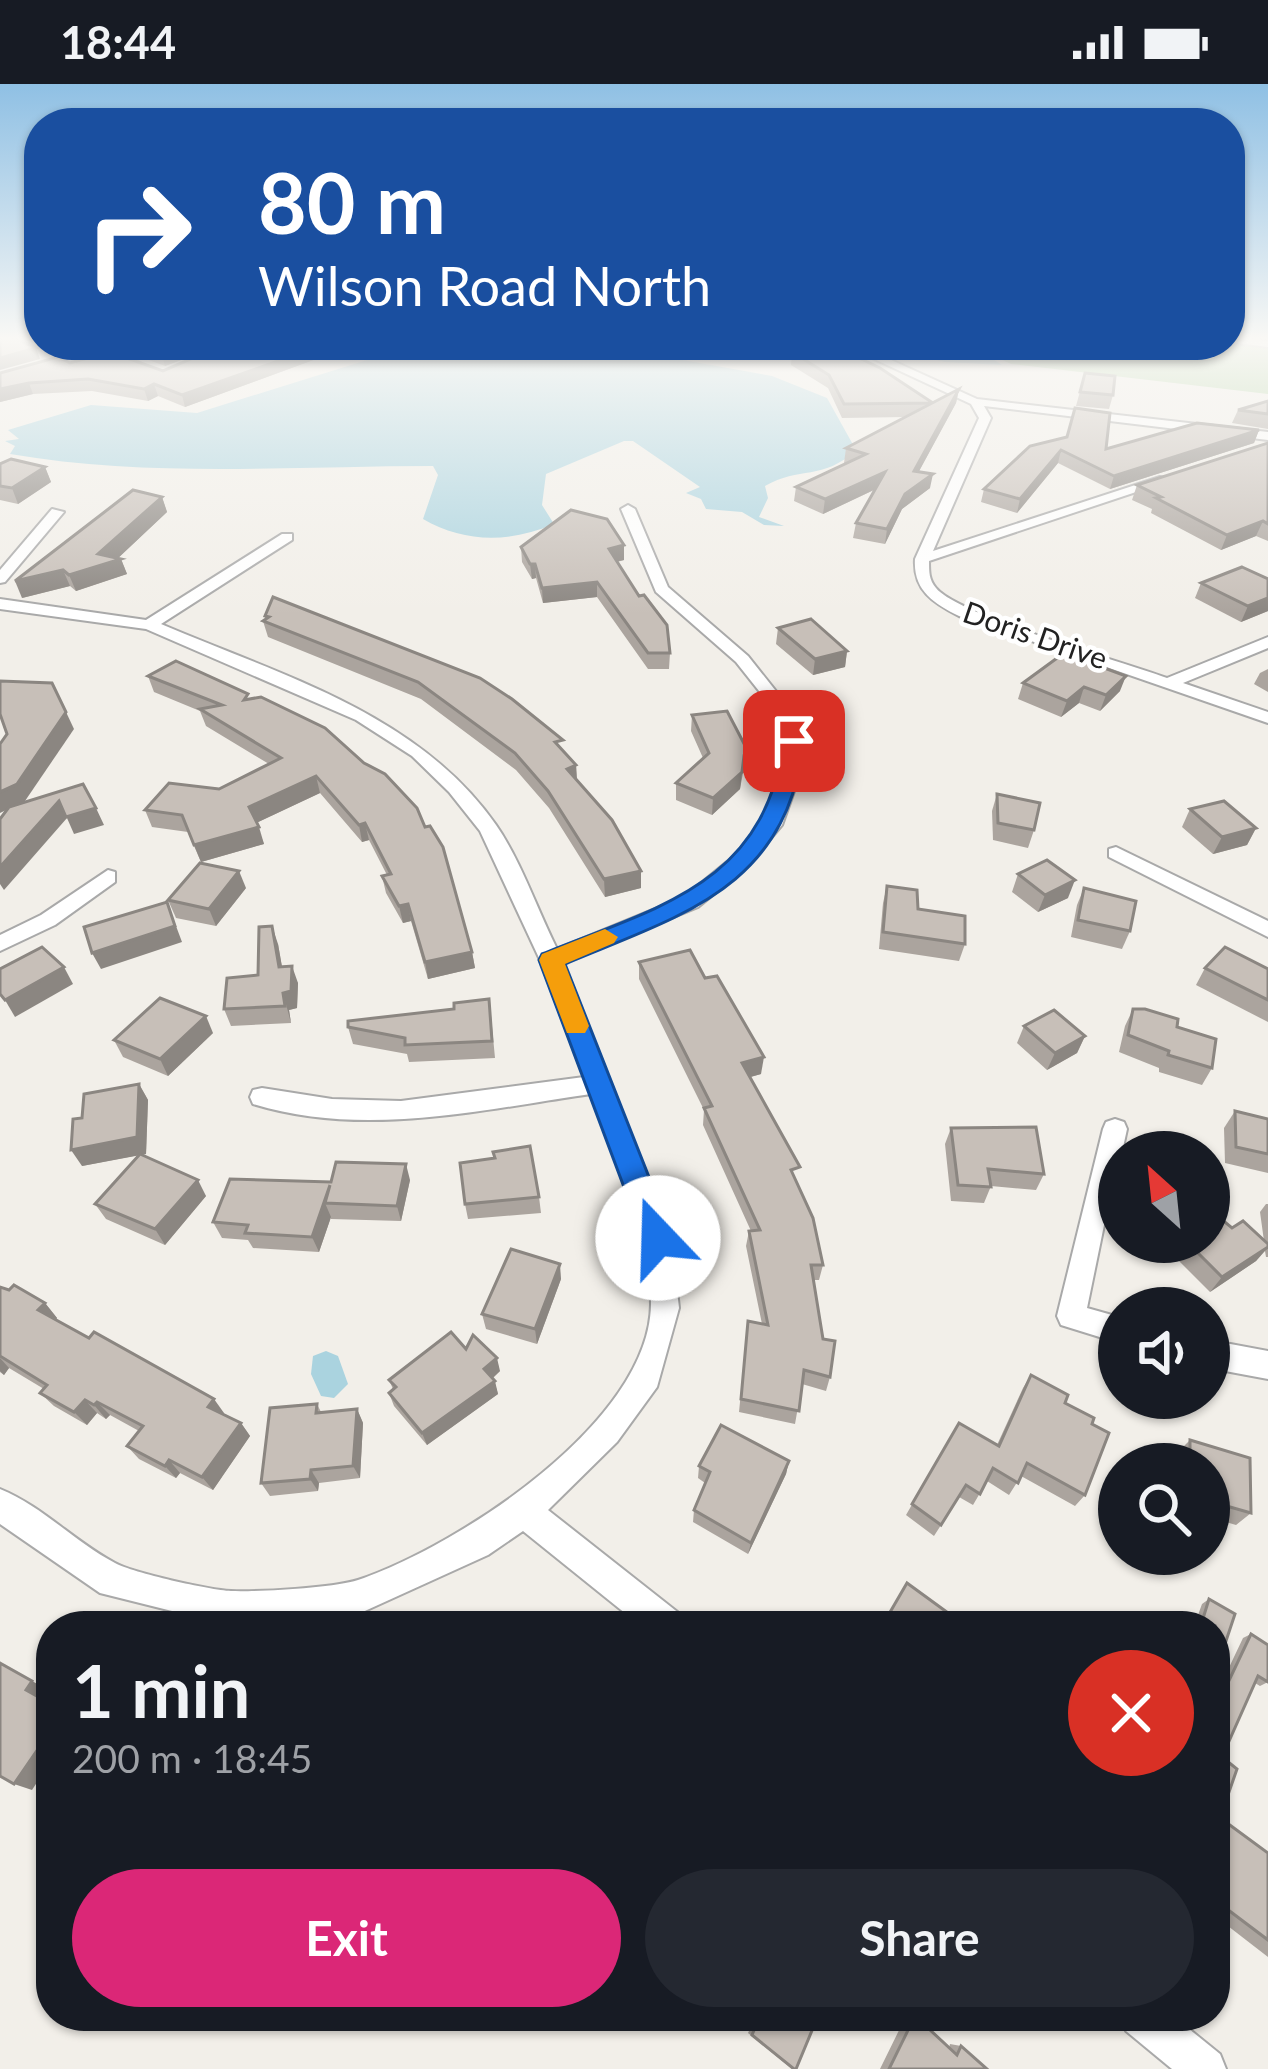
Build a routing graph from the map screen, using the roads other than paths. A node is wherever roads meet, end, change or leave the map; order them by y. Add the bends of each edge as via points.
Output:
1 (980, 429) edge
2 (1205, 429) edge
3 (1268, 436) edge
4 (1268, 447) edge
5 (1246, 454) edge
6 (1181, 475) edge
7 (628, 508) dead end
8 (58, 512) dead end
9 (287, 537) dead end
10 (922, 559) junction
11 (0, 578) edge
12 (0, 604) edge
13 (149, 625) junction
14 (1268, 642) edge
15 (1169, 683) junction
16 (1268, 718) edge
17 (1116, 853) dead end
18 (108, 877) dead end
19 (1268, 930) edge
20 (0, 944) edge
21 (551, 960) junction
22 (598, 1084) junction
23 (262, 1097) dead end
24 (1115, 1129) dead end
25 (1098, 1324) edge
26 (1230, 1358) edge
27 (1268, 1365) edge
28 (0, 1504) edge
29 (524, 1510) junction
30 (649, 1611) edge
31 (1159, 2031) edge
32 (1205, 2069) edge

1 - 10 street
2 - 3 street
4 - 5 street
6 - 10 street
7 - 21 street via 661,589 771,695 794,741 789,780 775,821 691,902
8 - 11 street
9 - 13 street
10 - 15 street, Doris Drive via 923,585 947,605
12 - 13 street
13 - 21 street via 362,716 418,752 489,829
14 - 15 street
15 - 16 street, Doris Drive
17 - 19 street
18 - 20 street
21 - 22 street
22 - 23 street via 401,1111
22 - 29 street via 658,1238 665,1308 647,1377 606,1431
24 - 25 street via 1071,1316
26 - 27 street
28 - 29 street via 112,1581 228,1608 356,1598 476,1543
29 - 30 street
31 - 32 street

